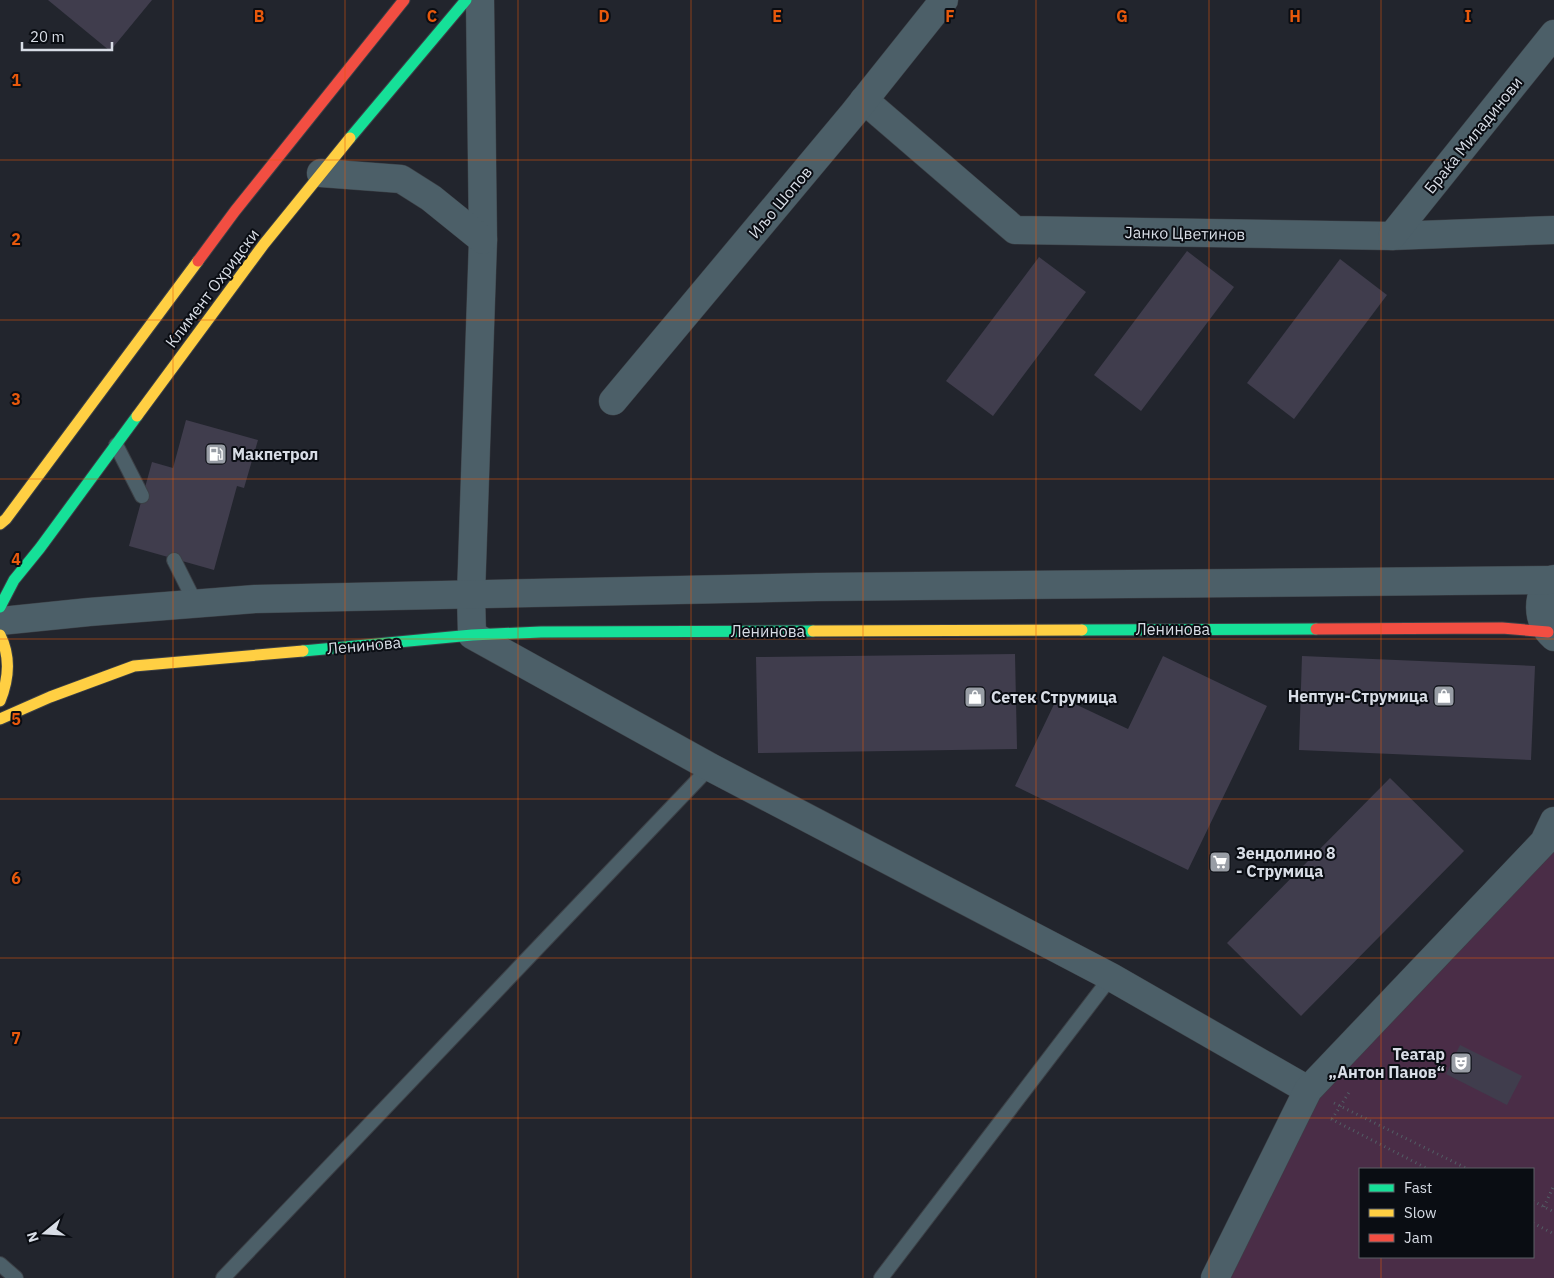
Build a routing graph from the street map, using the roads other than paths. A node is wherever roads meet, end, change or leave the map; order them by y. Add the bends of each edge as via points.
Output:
1 (404, 0) edge
2 (466, 0) edge
3 (480, 0) edge
4 (944, 0) edge
5 (1554, 34) edge
6 (864, 100) junction
7 (321, 173) junction
8 (1554, 230) edge
9 (1392, 236) junction
10 (483, 240) junction
11 (613, 401) dead end
12 (116, 445) junction
13 (142, 496) dead end
14 (0, 524) edge
15 (174, 560) dead end
16 (1553, 579) edge
17 (471, 595) junction
18 (196, 604) junction
19 (0, 607) edge
20 (0, 621) edge
21 (1551, 634) edge
22 (0, 635) edge
23 (472, 635) junction
24 (0, 701) edge
25 (0, 719) edge
26 (710, 767) junction
27 (1554, 821) edge
28 (1111, 977) junction
29 (1308, 1090) junction
30 (0, 1264) edge
31 (16, 1278) edge
32 (223, 1278) edge
33 (881, 1278) edge
34 (1215, 1278) edge

1 - 14 street, Климент Охридски via 235,211
2 - 7 street, Климент Охридски
3 - 10 street
4 - 6 street, Иљо Шопов
5 - 9 street, Браќа Миладинови
6 - 9 street, Јанко Цветинов via 1014,230
6 - 11 street, Иљо Шопов
7 - 10 street via 401,179 431,198
7 - 12 street, Климент Охридски via 264,244
8 - 9 street, Јанко Цветинов
10 - 17 street
12 - 13 lane
12 - 19 street, Климент Охридски via 14,580
15 - 18 lane
16 - 17 street via 816,587
16 - 21 street via 1540,602 1542,622
17 - 18 street via 256,599
17 - 23 street
18 - 20 street
21 - 23 street, Ленинова via 1502,628
22 - 24 street via 8,659 8,673
23 - 25 street, Ленинова via 134,666
23 - 26 street
26 - 28 street
26 - 32 lane
27 - 29 street via 1544,842
28 - 29 street
28 - 33 lane
29 - 34 street
30 - 31 lane

